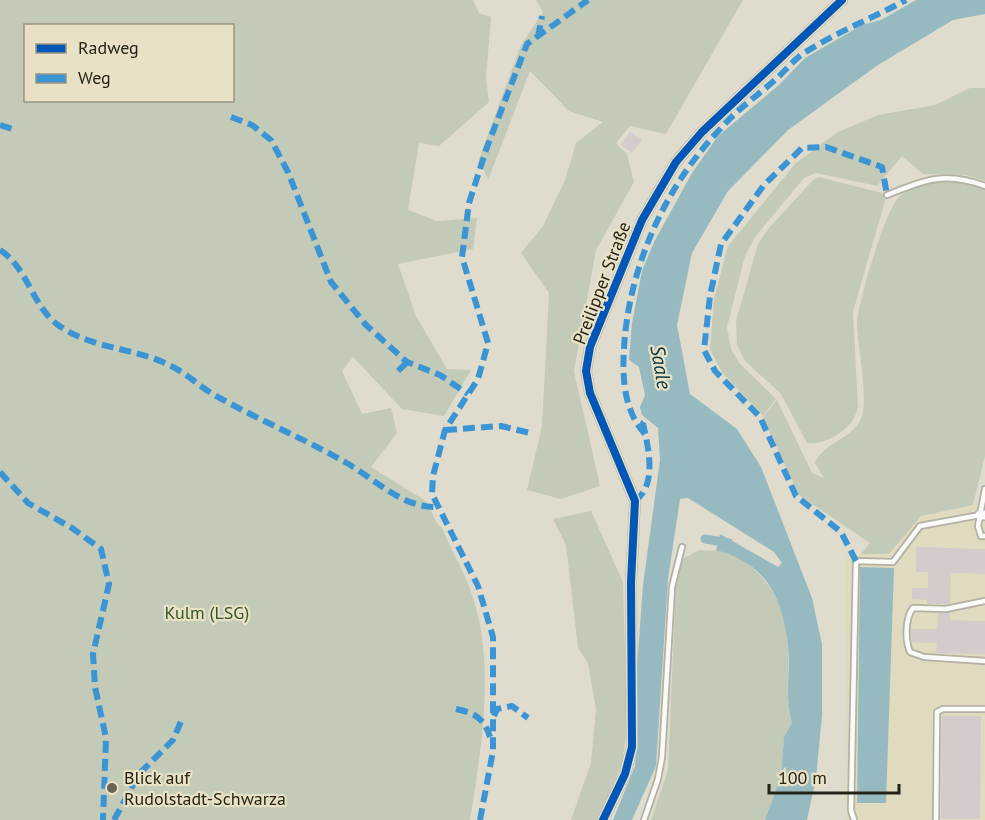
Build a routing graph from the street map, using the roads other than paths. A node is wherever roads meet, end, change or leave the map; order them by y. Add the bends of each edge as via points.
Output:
1 (842, 0) edge
2 (985, 186) edge
3 (887, 195) dead end
4 (985, 489) edge
5 (983, 515) edge
6 (985, 536) edge
7 (682, 547) dead end
8 (985, 601) edge
9 (985, 661) edge
10 (985, 709) edge
11 (603, 820) edge
12 (644, 820) edge
13 (854, 820) edge
14 (936, 820) edge

1 - 11 street, Preilipper Straße via 702,132 676,162 638,229 590,347 586,371 590,393 635,501 631,582 632,747 625,774
2 - 3 lane via 966,179 927,179
4 - 5 lane
5 - 6 lane via 978,526 981,536
5 - 13 lane via 920,526 893,562 856,561 851,810
7 - 12 lane via 672,587 662,758
8 - 9 lane via 946,609 913,608 908,618 907,645 910,652 924,657
10 - 14 lane via 937,712

